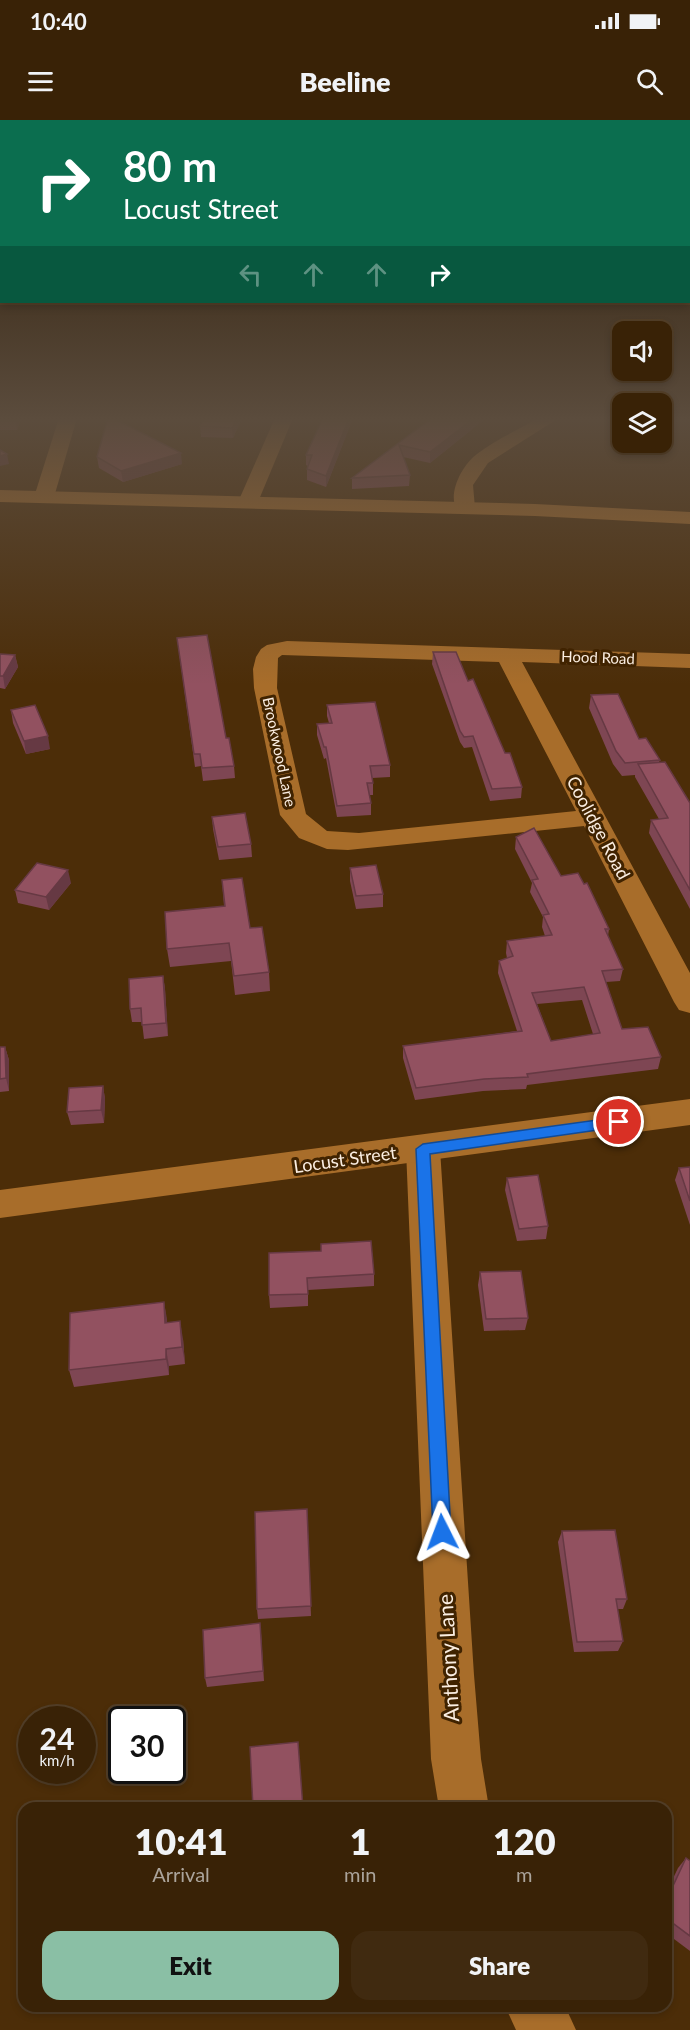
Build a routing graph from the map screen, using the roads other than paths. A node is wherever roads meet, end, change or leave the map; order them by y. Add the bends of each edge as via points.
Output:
1 (434, 507) edge
2 (465, 508) joint
3 (690, 518) edge
4 (507, 655) junction
5 (690, 661) edge
6 (592, 817) junction
7 (690, 1002) edge
8 (690, 1112) edge
9 (423, 1149) junction
10 (0, 1204) edge
11 (463, 1802) edge
12 (537, 2012) edge
13 (548, 2030) edge

1 - 2 street
2 - 3 street
4 - 5 street, Hood Road
4 - 6 street, Coolidge Road
4 - 6 street, Brookwood Lane via 275,650 268,655 266,695 293,815 303,830 340,843
6 - 7 street, Coolidge Road
8 - 9 street, Locust Street
9 - 10 street, Locust Street
9 - 11 street, Anthony Lane via 450,1675
12 - 13 street

